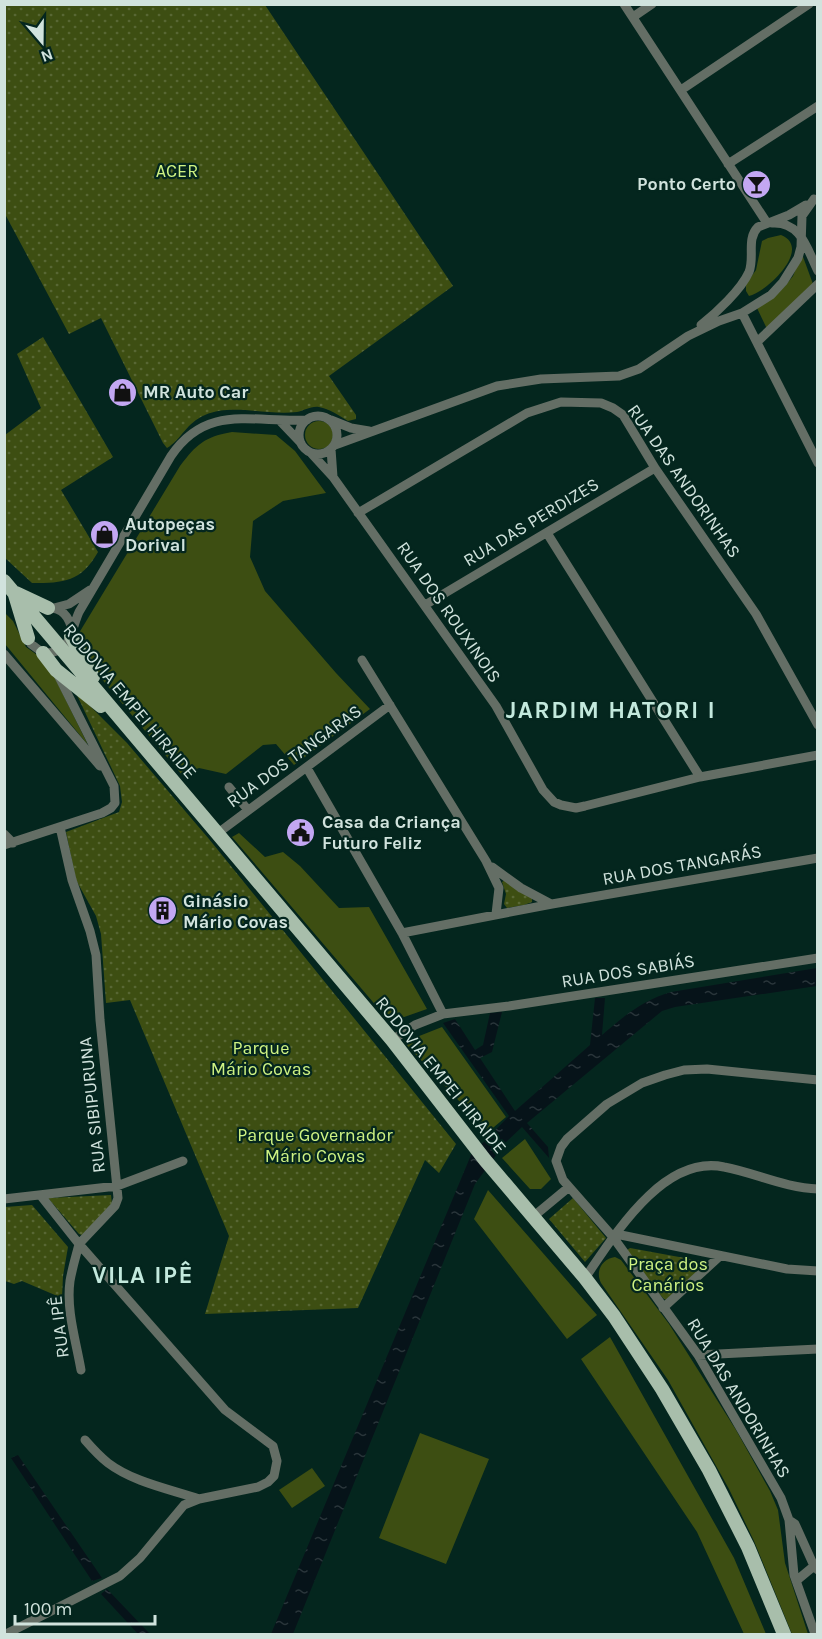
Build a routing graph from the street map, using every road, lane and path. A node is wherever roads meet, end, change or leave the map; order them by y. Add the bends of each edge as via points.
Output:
1 (624, 4) edge
2 (652, 4) edge
3 (809, 4) edge
4 (633, 17) junction
5 (681, 90) junction
6 (818, 106) edge
7 (728, 164) junction
8 (816, 197) edge
9 (767, 223) junction
10 (801, 239) junction
11 (818, 271) edge
12 (818, 284) edge
13 (733, 293) junction
14 (742, 313) junction
15 (685, 338) junction
16 (757, 342) junction
17 (327, 418) junction
18 (306, 420) junction
19 (280, 421) junction
20 (372, 431) junction
21 (301, 444) junction
22 (333, 447) junction
23 (311, 453) junction
24 (818, 463) edge
25 (655, 468) junction
26 (333, 477) junction
27 (358, 513) junction
28 (547, 533) junction
29 (96, 585) junction
30 (9, 589) edge
31 (424, 605) junction
32 (51, 608) junction
33 (33, 615) junction
34 (72, 634) junction
35 (28, 638) junction
36 (61, 649) junction
37 (44, 653) junction
38 (4, 654) edge
39 (362, 660) dead end
40 (56, 670) junction
41 (390, 705) junction
42 (124, 723) junction
43 (818, 725) edge
44 (818, 755) edge
45 (307, 768) junction
46 (109, 777) junction
47 (700, 777) junction
48 (229, 787) dead end
49 (248, 810) junction
50 (60, 827) junction
51 (218, 833) junction
52 (4, 834) edge
53 (9, 844) edge
54 (818, 858) edge
55 (486, 861) junction
56 (552, 904) junction
57 (496, 914) junction
58 (402, 933) junction
59 (818, 958) edge
60 (443, 1014) junction
61 (392, 1040) junction
62 (818, 1080) edge
63 (183, 1161) dead end
64 (117, 1186) junction
65 (569, 1187) junction
66 (818, 1189) edge
67 (40, 1196) junction
68 (4, 1199) edge
69 (534, 1216) junction
70 (614, 1236) junction
71 (79, 1244) junction
72 (720, 1256) junction
73 (818, 1271) edge
74 (585, 1278) junction
75 (663, 1308) junction
76 (818, 1349) edge
77 (698, 1355) junction
78 (81, 1370) dead end
79 (85, 1440) dead end
80 (199, 1499) junction
81 (789, 1520) junction
82 (816, 1568) edge
83 (796, 1581) junction
84 (6, 1635) edge
85 (784, 1635) edge
86 (815, 1635) edge

1 - 4 street
2 - 4 street
3 - 5 street
4 - 5 street
5 - 7 street
6 - 7 street
7 - 9 street
8 - 9 street via 797,211
8 - 10 street via 802,216
9 - 10 street via 788,224
9 - 13 street via 755,231 750,270
10 - 11 street
10 - 14 street via 798,258 783,282 763,301
12 - 16 street
13 - 14 street via 734,306
13 - 15 street
14 - 15 street
14 - 16 street
15 - 20 street via 643,366 619,376 541,379 497,386
16 - 24 street
17 - 18 street via 316,416
17 - 20 street
17 - 22 street via 338,433
18 - 19 street
18 - 21 street via 300,431
19 - 21 street
19 - 29 street via 221,419 190,433 164,467
20 - 22 street
21 - 23 street
22 - 23 street via 321,454
22 - 26 street
23 - 26 street, RUA DOS ROUXINOIS
25 - 27 street, RUA DAS ANDORINHAS via 623,415 601,403 561,402 527,413
25 - 28 street, RUA DAS PERDIZES
25 - 43 street, RUA DAS ANDORINHAS via 756,614
26 - 27 street, RUA DOS ROUXINOIS
27 - 31 street, RUA DOS ROUXINOIS
28 - 31 street, RUA DAS PERDIZES
28 - 47 street
29 - 32 street via 69,604
29 - 34 street via 79,612
30 - 32 main road
30 - 33 main road, RODOVIA EMPEI HIRAIDE
30 - 35 main road
31 - 47 street, RUA DOS ROUXINOIS via 502,716 554,802 576,808
32 - 33 street
32 - 34 street via 67,616
33 - 35 street via 26,627
33 - 36 main road, RODOVIA EMPEI HIRAIDE
34 - 36 street
34 - 42 main road via 86,666
35 - 37 street via 36,650
36 - 37 street
36 - 42 main road, RODOVIA EMPEI HIRAIDE
37 - 40 main road
38 - 46 street
39 - 41 street
40 - 42 main road
40 - 46 street
41 - 45 street, RUA DOS TANGARAS
41 - 55 street
42 - 51 main road, RODOVIA EMPEI HIRAIDE
44 - 47 street, RUA DOS ROUXINOIS
45 - 49 street, RUA DOS TANGARAS
45 - 58 street
46 - 50 street via 116,793 114,806
48 - 49 street
49 - 51 street, RUA DOS TANGARAS
50 - 53 street
50 - 64 street, RUA SIBIPURUNA via 72,880 93,942
51 - 61 main road, RODOVIA EMPEI HIRAIDE
52 - 53 street
54 - 56 street, RUA DOS TANGARÁS
55 - 56 street via 520,888
55 - 57 street via 499,888
56 - 57 street, RUA DOS TANGARÁS
57 - 58 street, RUA DOS TANGARÁS
58 - 60 street
59 - 60 street, RUA DOS SABIÁS
60 - 61 street, RUA DOS SABIÁS
61 - 69 main road, RODOVIA EMPEI HIRAIDE
62 - 65 street, RUA DAS ANDORINHAS via 707,1069 684,1070 642,1083 607,1104 561,1147 557,1167
63 - 64 street
64 - 67 street
64 - 71 street via 115,1206
65 - 69 street
65 - 70 street, RUA DAS ANDORINHAS
66 - 70 street via 771,1181 722,1166 694,1167 668,1180 638,1206
67 - 68 street
67 - 71 street
69 - 74 main road, RODOVIA EMPEI HIRAIDE
70 - 72 street
70 - 74 street
70 - 75 street, RUA DAS ANDORINHAS
71 - 78 street, RUA IPÊ via 70,1293
71 - 80 street via 225,1410 273,1446 277,1470 268,1482 246,1491
72 - 73 street
72 - 75 street
74 - 85 main road, RODOVIA EMPEI HIRAIDE via 656,1379 709,1470 748,1547
75 - 77 street, RUA DAS ANDORINHAS
76 - 77 street
77 - 81 street, RUA DAS ANDORINHAS via 781,1498
79 - 80 street via 118,1470
80 - 84 street via 184,1505 120,1576
81 - 82 street via 795,1524
81 - 83 street
82 - 83 street
83 - 86 street

